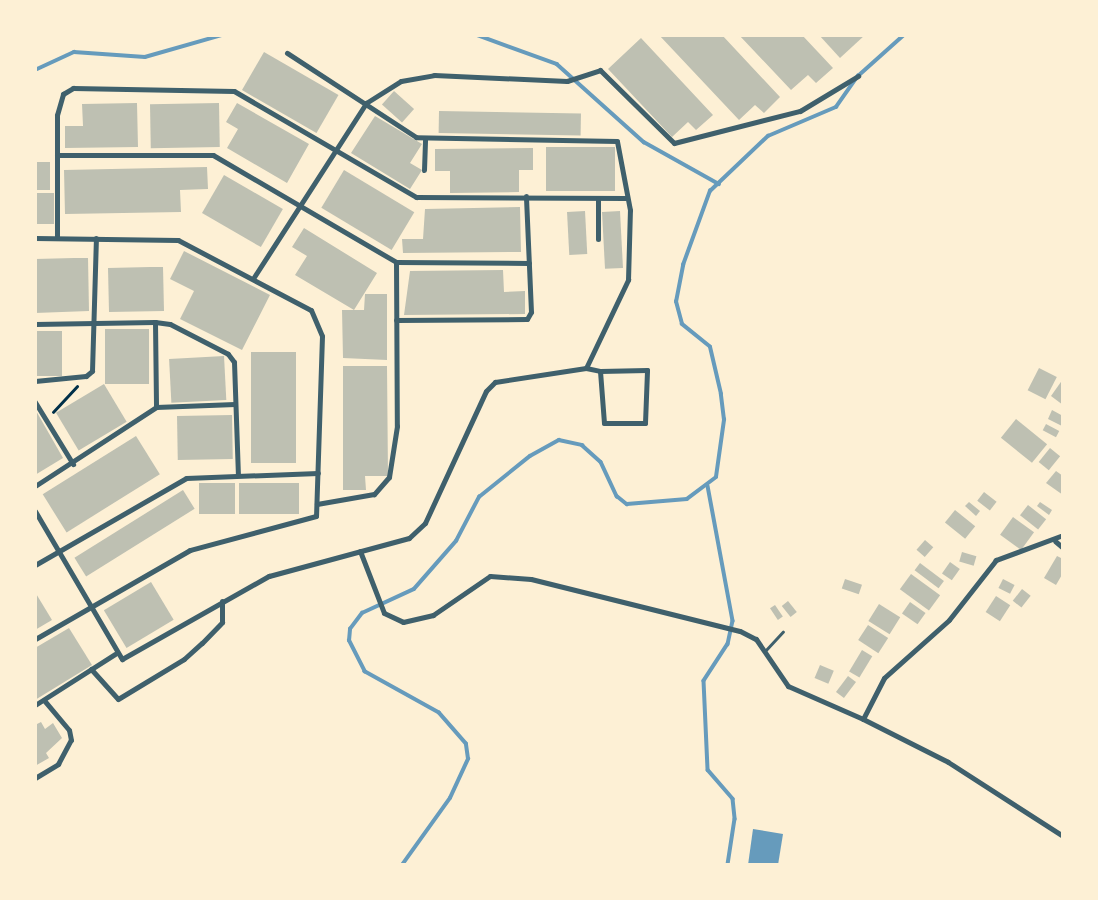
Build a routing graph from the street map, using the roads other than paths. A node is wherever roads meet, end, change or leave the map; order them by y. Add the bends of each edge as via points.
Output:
1 (287, 53) dead end
2 (858, 76) dead end
3 (366, 103) junction
4 (425, 139) junction
5 (336, 147) junction
6 (57, 155) junction
7 (425, 170) dead end
8 (526, 196) junction
9 (626, 198) junction
10 (598, 199) junction
11 (301, 206) junction
12 (57, 237) junction
13 (35, 238) edge
14 (96, 238) junction
15 (598, 239) dead end
16 (396, 261) junction
17 (529, 262) junction
18 (254, 277) junction
19 (396, 320) junction
20 (155, 322) junction
21 (96, 323) junction
22 (35, 324) edge
23 (586, 368) junction
24 (600, 371) junction
25 (35, 381) edge
26 (35, 402) edge
27 (235, 404) junction
28 (156, 407) junction
29 (73, 464) junction
30 (318, 474) junction
31 (238, 475) junction
32 (35, 486) edge
33 (317, 504) junction
34 (35, 512) edge
35 (1063, 535) edge
36 (1055, 541) junction
37 (1063, 548) edge
38 (360, 551) junction
39 (57, 553) junction
40 (35, 565) edge
41 (222, 601) junction
42 (89, 609) junction
43 (783, 632) dead end
44 (35, 639) edge
45 (765, 651) junction
46 (115, 654) junction
47 (91, 669) junction
48 (44, 700) junction
49 (35, 705) edge
50 (863, 719) junction
51 (35, 778) edge
52 (1063, 836) edge

1 - 3 street
2 - 3 street via 800,111 674,143 600,70 567,81 416,76
3 - 4 street
3 - 5 street
4 - 7 street
4 - 9 street via 611,139 618,145
5 - 6 street via 233,91 73,88 63,94 57,115
5 - 8 street via 416,197
5 - 11 street
6 - 11 street via 214,155
6 - 12 street
8 - 10 street
8 - 17 street
9 - 10 street
9 - 23 street via 630,210 628,280
10 - 15 street
11 - 16 street
11 - 18 street
12 - 13 street
12 - 14 street
14 - 18 street via 178,240
14 - 21 street
16 - 17 street
16 - 19 street
17 - 19 street via 527,319
18 - 30 street via 312,310 318,321 322,336
19 - 33 street via 397,426 390,477 374,494
20 - 21 street
20 - 27 street via 180,329 231,357
20 - 28 street
21 - 22 street
21 - 25 street via 92,371 86,376
23 - 24 street
23 - 38 street via 495,382 486,391 419,532
24 - 24 street via 647,370 645,424 604,423
26 - 29 street
27 - 28 street
27 - 31 street
28 - 29 street
29 - 32 street
30 - 31 street
30 - 33 street
31 - 39 street via 175,482
33 - 42 street via 313,519 191,550
34 - 39 street
35 - 36 street
36 - 37 street
36 - 50 street via 996,561 949,620 884,678
38 - 41 street via 269,576
38 - 45 street via 384,613 412,624 433,615 471,587 504,574 740,631 756,639
39 - 40 street
39 - 42 street
41 - 46 street via 164,639 122,659
41 - 47 street via 222,622 202,643 118,699
42 - 44 street
42 - 46 street
43 - 45 lane
45 - 50 street via 788,686
46 - 47 street
47 - 48 street
48 - 49 street
48 - 51 street via 69,730 71,740 58,764
50 - 52 street via 948,762

